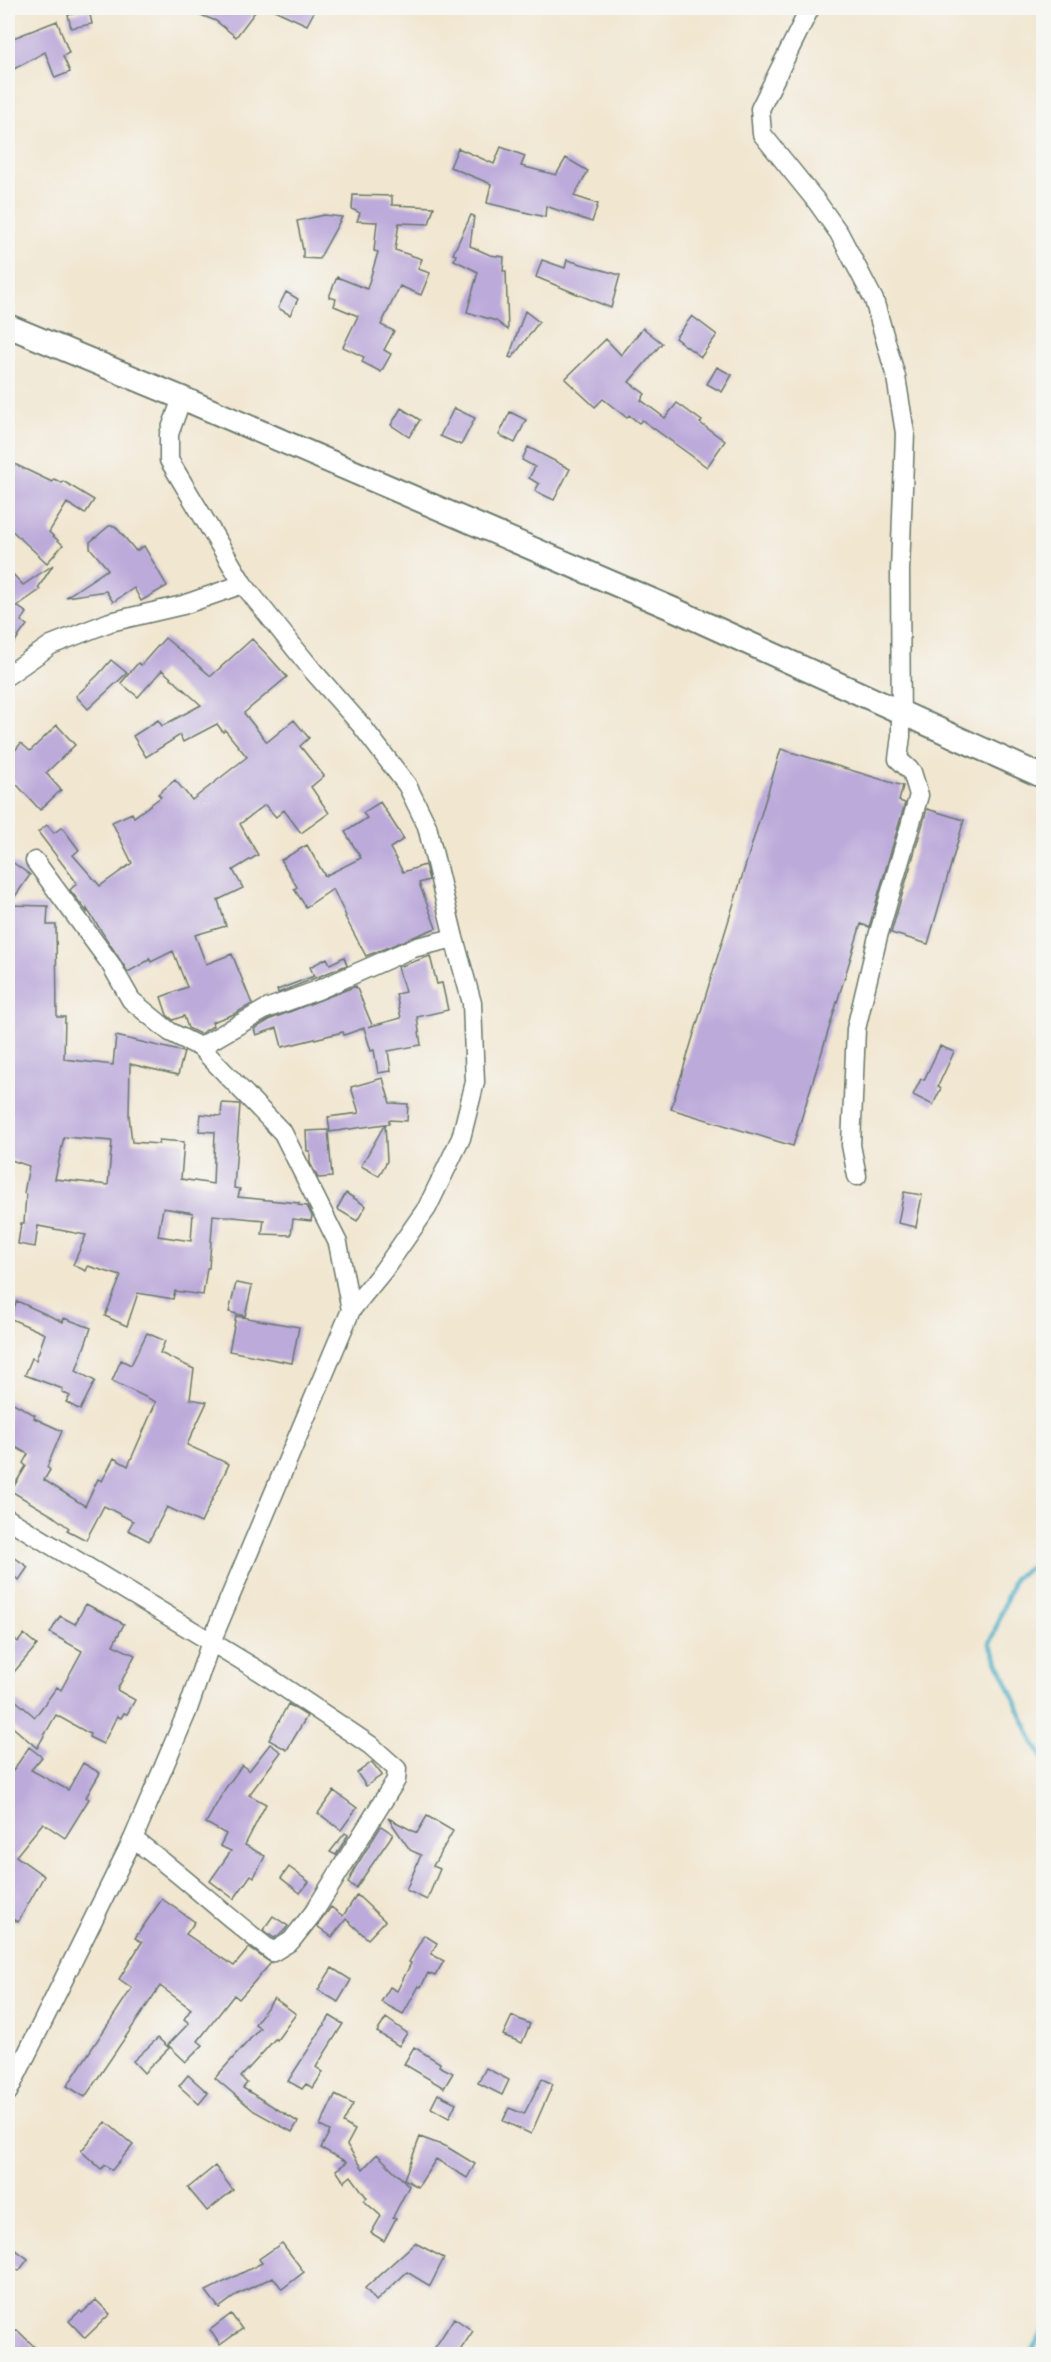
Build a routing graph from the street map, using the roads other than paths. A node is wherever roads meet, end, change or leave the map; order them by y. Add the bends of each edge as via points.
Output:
1 (810, 8) edge
2 (8, 326) edge
3 (182, 398) junction
4 (243, 584) junction
5 (8, 675) edge
6 (900, 711) junction
7 (1044, 777) edge
8 (35, 861) dead end
9 (454, 938) junction
10 (200, 1047) junction
11 (857, 1176) dead end
12 (351, 1310) junction
13 (8, 1520) edge
14 (211, 1642) junction
15 (134, 1839) junction
16 (8, 2092) edge

1 - 6 street via 760,109 762,134 839,233 874,300 896,377 905,433
2 - 3 main road
3 - 4 street via 169,434 169,460
3 - 6 main road
4 - 5 street via 183,605 110,622 51,645
4 - 9 street via 407,785 427,826
6 - 7 main road
6 - 11 street via 902,736 898,759 912,772 919,795 856,1029 851,1145
8 - 10 street via 110,963 131,1000 170,1032
9 - 10 street via 413,948 266,1009
9 - 12 street via 472,1003 475,1082 461,1138 427,1208
10 - 12 street via 283,1133 338,1243
12 - 14 street
13 - 14 street
14 - 15 street via 187,1712
14 - 15 street via 370,1745 397,1769 396,1780 314,1912 291,1941 273,1952
15 - 16 street

